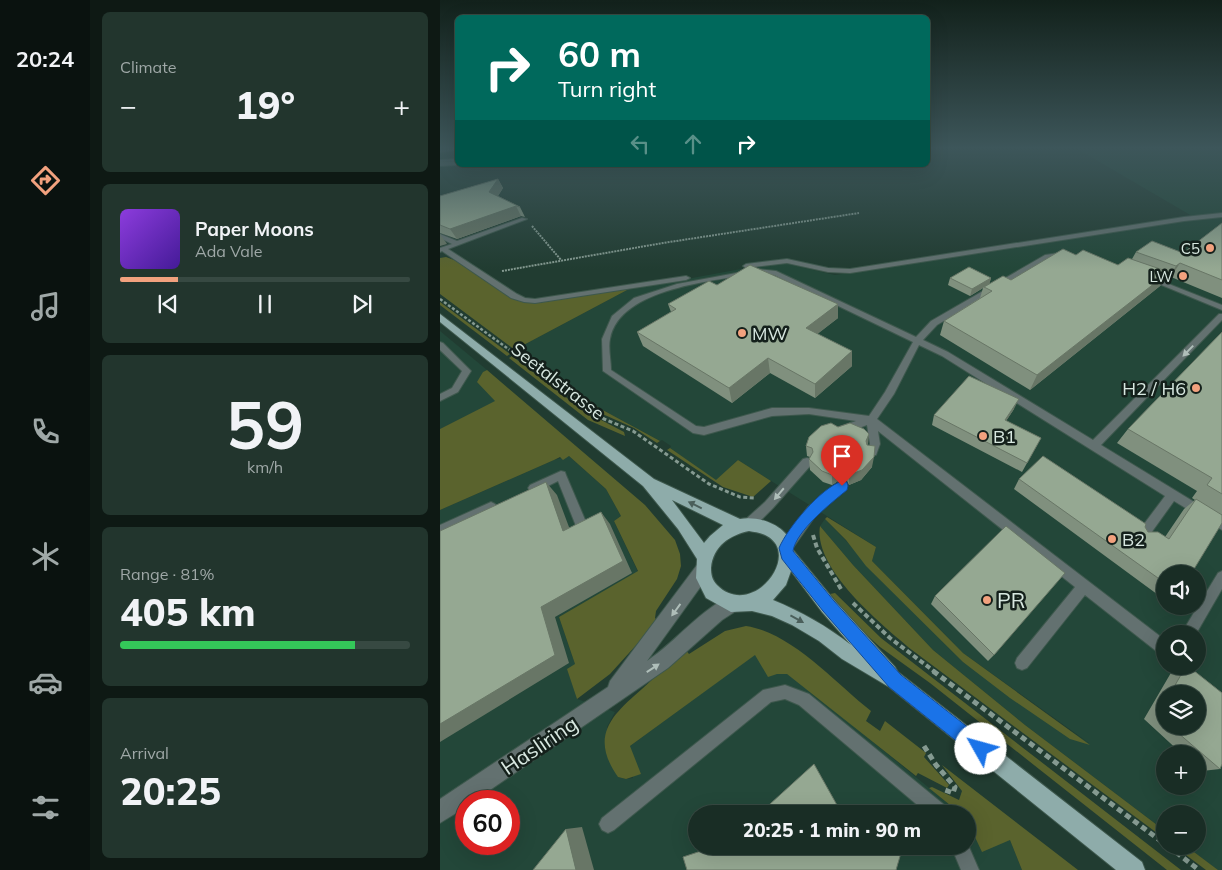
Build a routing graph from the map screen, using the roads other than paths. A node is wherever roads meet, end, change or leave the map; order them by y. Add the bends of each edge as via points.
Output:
1 (1222, 215) edge
2 (524, 219) road end
3 (440, 236) edge
4 (458, 244) junction
5 (442, 250) edge
6 (1072, 255) edge
7 (1143, 276) edge
8 (1222, 308) edge
9 (1222, 316) edge
10 (440, 317) edge
11 (917, 341) junction
12 (440, 345) edge
13 (440, 398) edge
14 (871, 420) junction
15 (838, 432) edge
16 (1094, 446) junction
17 (872, 452) edge
18 (807, 462) edge
19 (648, 482) junction
20 (842, 486) edge
21 (527, 491) edge
22 (1172, 494) junction
23 (501, 503) edge
24 (580, 522) edge
25 (744, 525) junction
26 (1222, 525) edge
27 (440, 531) edge
28 (1142, 536) edge
29 (786, 551) junction
30 (704, 563) junction
31 (1222, 578) edge
32 (1084, 586) junction
33 (751, 602) junction
34 (733, 603) junction
35 (1193, 625) edge
36 (1156, 642) edge
37 (1022, 663) dead end
38 (895, 681) junction
39 (612, 694) junction
40 (932, 805) edge
41 (440, 812) edge
42 (608, 824) dead end
43 (964, 855) edge
44 (970, 870) edge
45 (1134, 870) edge

1 - 5 lane via 850,271 778,261 535,301 514,296
2 - 4 lane
3 - 4 lane
4 - 5 lane
6 - 11 lane via 1048,256 934,323
7 - 8 lane
9 -> 16 lane
10 - 19 main road, Seetalstrasse
11 - 14 lane
11 - 14 lane via 776,274 758,271 677,286 637,300 615,318 606,339 607,371 693,429 704,431 772,412 809,411
11 - 16 lane via 945,354
12 - 13 lane via 467,372 455,390
14 - 15 lane
14 - 17 lane via 875,444
14 - 32 lane
16 - 22 lane
18 -> 25 lane via 770,505
25 -> 19 main road, Seetalstrasse
19 - 30 main road, Seetalstrasse via 683,524
20 - 29 lane via 812,511
21 - 24 lane via 562,475
22 - 26 lane
22 - 28 lane
23 - 27 lane
25 - 29 main road via 772,530
25 - 30 main road via 722,534 709,548
29 - 33 main road via 784,574 779,583 767,595
29 - 38 main road via 828,606
30 - 34 main road via 706,582 711,591
30 -> 39 street, Hasliring via 678,608
31 - 35 lane
32 - 36 lane
32 - 37 lane
33 - 34 main road
33 -> 38 main road via 798,619 848,654
39 -> 34 street, Hasliring via 662,662
38 - 45 main road
39 - 41 street, Hasliring
40 - 42 lane via 804,699 785,692 768,695
43 - 44 lane

